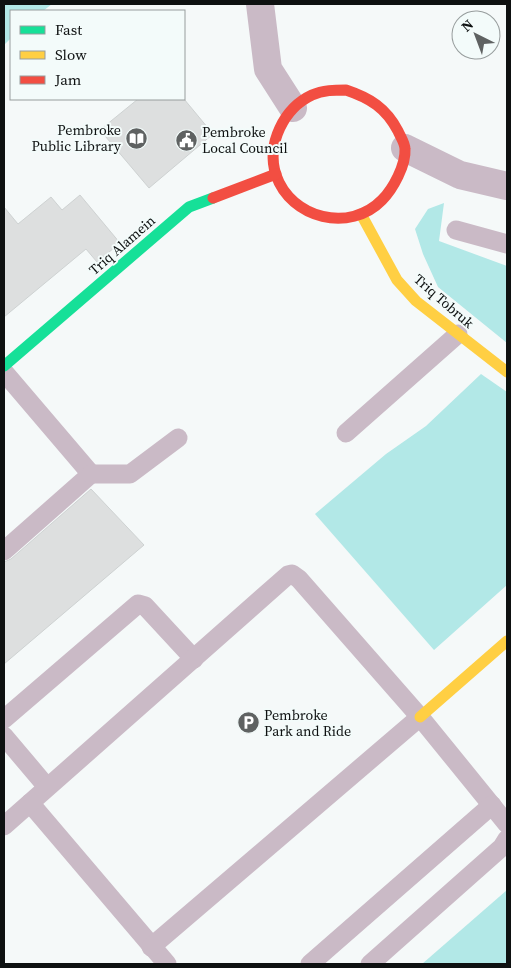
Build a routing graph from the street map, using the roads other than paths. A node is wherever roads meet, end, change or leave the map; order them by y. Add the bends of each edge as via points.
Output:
1 (260, 4) edge
2 (293, 108) junction
3 (405, 148) junction
4 (276, 174) junction
5 (507, 186) edge
6 (361, 214) junction
7 (456, 230) dead end
8 (507, 244) edge
9 (458, 334) junction
10 (4, 366) edge
11 (4, 372) edge
12 (507, 372) edge
13 (346, 433) dead end
14 (178, 438) dead end
15 (91, 474) junction
16 (4, 551) edge
17 (507, 641) edge
18 (194, 659) junction
19 (420, 717) junction
20 (4, 719) edge
21 (4, 736) edge
22 (47, 788) junction
23 (30, 803) junction
24 (492, 806) junction
25 (507, 824) edge
26 (4, 826) edge
27 (507, 839) edge
28 (151, 946) junction
29 (167, 964) edge
30 (310, 964) edge
31 (370, 964) edge

1 - 2 street via 268,69
2 - 3 street via 327,90 365,95 381,106 393,121
2 - 4 street via 275,138 273,157
3 - 5 street via 460,175
3 - 6 street via 399,176 390,192 378,205
4 - 6 street via 286,193 301,208 320,216 341,219
4 - 10 street, Triq Alamein via 189,207
6 - 9 street, Triq Tobruk via 397,280
7 - 8 lane
9 - 12 street, Triq Tobruk
9 - 13 lane
11 - 15 lane
14 - 15 lane via 130,474
15 - 16 lane
17 - 19 street
18 - 19 lane via 292,574
18 - 20 lane via 145,606 138,604
18 - 22 lane
19 - 24 lane
19 - 28 lane
21 - 22 lane
22 - 23 lane
23 - 26 lane
23 - 28 lane
24 - 25 lane
24 - 30 lane
27 - 31 lane via 502,847
28 - 29 lane

